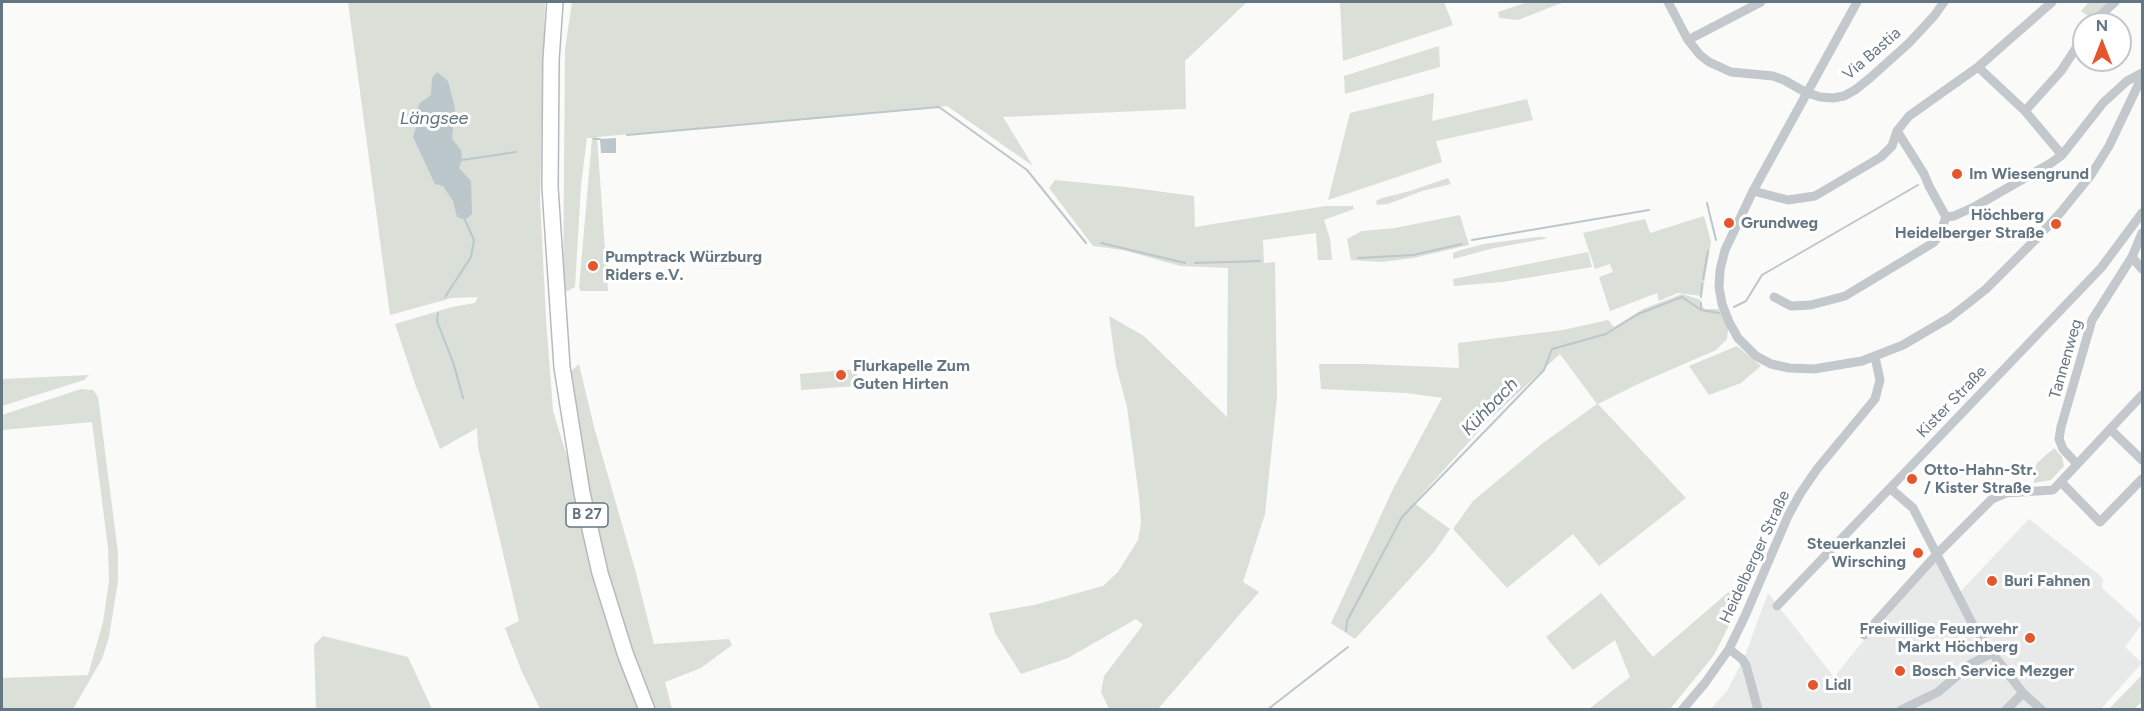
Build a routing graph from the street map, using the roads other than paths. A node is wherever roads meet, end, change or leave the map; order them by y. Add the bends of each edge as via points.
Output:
1 (555, 2) edge
2 (1668, 2) edge
3 (1761, 2) edge
4 (1857, 2) edge
5 (1944, 2) edge
6 (2052, 2) edge
7 (2115, 2) edge
8 (2102, 12) edge
9 (1688, 40) junction
10 (2072, 54) edge
11 (1978, 67) junction
12 (2142, 75) edge
13 (1805, 92) junction
14 (2025, 111) junction
15 (1897, 131) junction
16 (2062, 155) junction
17 (1753, 190) junction
18 (2142, 216) edge
19 (1946, 217) junction
20 (2142, 233) edge
21 (2132, 256) junction
22 (2142, 269) edge
23 (1774, 297) dead end
24 (1875, 357) junction
25 (2142, 395) edge
26 (2110, 429) junction
27 (2142, 460) edge
28 (2077, 464) junction
29 (2142, 479) edge
30 (2061, 482) junction
31 (1891, 489) junction
32 (1937, 554) junction
33 (1777, 606) dead end
34 (1864, 635) dead end
35 (1729, 649) junction
36 (1992, 653) junction
37 (2023, 693) junction
38 (647, 710) edge
39 (1682, 710) edge
40 (1758, 710) edge
41 (1901, 710) edge
42 (2006, 710) edge
43 (2042, 710) edge

1 - 38 main road, B 27 via 550,175 565,390 600,573
2 - 9 street, Via Bastia
3 - 9 street
4 - 13 street
5 - 13 street, Via Bastia via 1909,43 1855,90 1833,98
6 - 11 street
7 - 8 street
9 - 13 street, Via Bastia via 1700,55 1721,68 1773,76
10 - 14 street
11 - 14 street
11 - 15 street via 1910,116
12 - 16 street via 2127,81 2103,103
12 - 24 street via 2104,154 2038,237 1986,289 1949,318
13 - 17 street
14 - 16 street
15 - 17 street via 1892,146 1881,157 1815,196 1788,200
15 - 19 street
16 - 19 street via 1976,206
17 - 24 street via 1725,250 1720,270 1722,304 1738,338 1756,356 1789,368 1847,365
18 - 31 street, Kister Straße via 2101,268
19 - 23 street via 1932,244 1845,296 1791,306
20 - 21 street, Tannenweg
21 - 22 street
21 - 28 street, Tannenweg via 2091,320 2061,427 2059,439 2063,449
24 - 35 street, Heidelberger Straße via 1880,380 1875,399 1800,494
25 - 26 street
26 - 27 street
26 - 28 street
28 - 30 street
29 - 30 street via 2100,522
30 - 32 street via 2053,490 2006,493 1992,499
31 - 32 street via 1913,508
31 - 33 street, Kister Straße
32 - 34 street
32 - 36 street
35 - 39 street, Heidelberger Straße
35 - 40 street via 1746,665
36 - 37 street
36 - 41 street via 1971,664 1938,692
37 - 42 street
37 - 43 street

